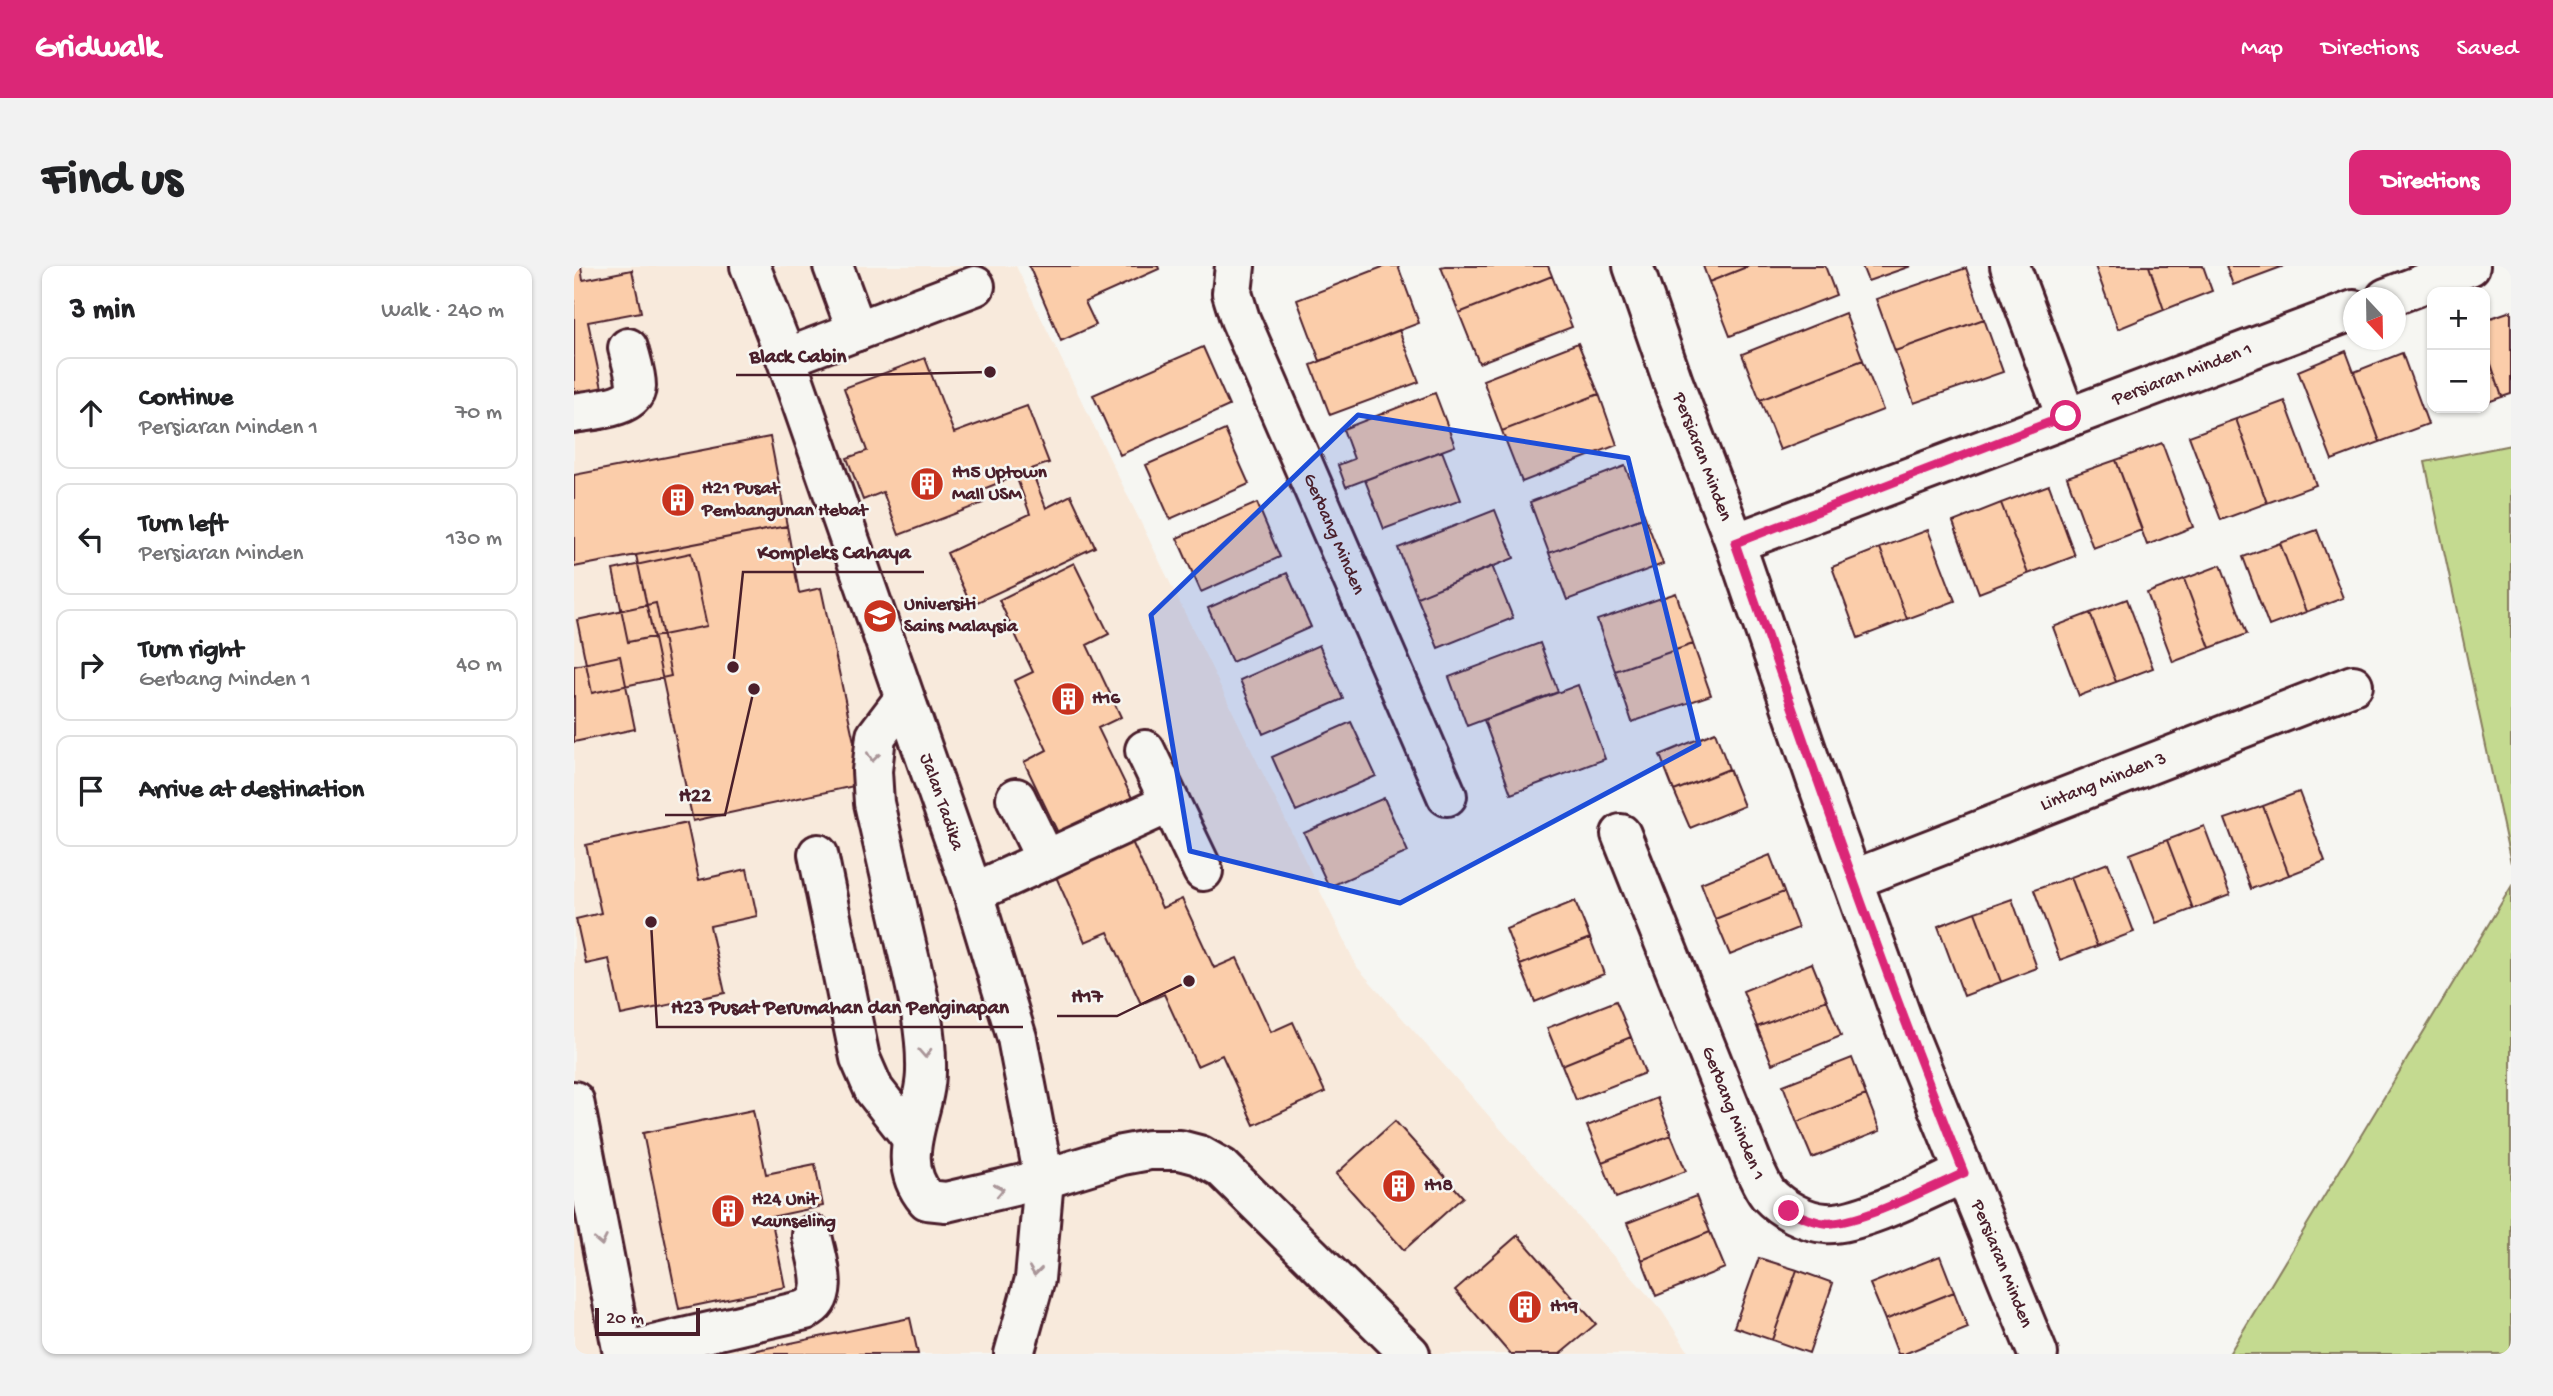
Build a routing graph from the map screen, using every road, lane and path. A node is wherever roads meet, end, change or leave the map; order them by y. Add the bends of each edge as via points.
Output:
1 (750, 266) edge
2 (833, 266) edge
3 (1633, 266) edge
4 (2010, 266) edge
5 (2470, 266) edge
6 (1233, 267) edge
7 (975, 286) dead end
8 (2406, 290) edge
9 (2343, 314) edge
10 (857, 331) junction
11 (628, 348) dead end
12 (786, 359) junction
13 (574, 413) edge
14 (2066, 416) junction
15 (1735, 543) junction
16 (2353, 685) dead end
17 (904, 699) junction
18 (1145, 750) dead end
19 (1447, 796) dead end
20 (1016, 798) dead end
21 (1170, 803) junction
22 (1621, 834) dead end
23 (818, 854) dead end
24 (1046, 860) junction
25 (1203, 872) dead end
26 (1852, 880) junction
27 (973, 893) junction
28 (574, 1101) edge
29 (911, 1137) junction
30 (1964, 1173) junction
31 (1044, 1179) junction
32 (812, 1235) dead end
33 (623, 1353) edge
34 (1014, 1354) edge
35 (1409, 1354) edge
36 (2038, 1354) edge

1 - 12 street, Jalan Tadika
2 - 10 street
3 - 15 street, Persiaran Minden
4 - 14 street
5 - 8 street
6 - 19 street, Gerbang Minden via 1232,293 1240,319
7 - 10 street
9 - 14 street, Persiaran Minden 1
10 - 12 street
11 - 13 street via 636,388 633,397
12 - 17 street, Jalan Tadika
14 - 15 street, Persiaran Minden 1
15 - 26 street, Persiaran Minden
16 - 26 street, Lintang Minden 3
17 - 27 street, Jalan Tadika
17 -> 29 street via 876,736 872,771 874,803 924,1023 926,1075
18 - 21 street
20 - 24 street
21 - 24 street
21 - 25 street
22 - 30 street, Gerbang Minden 1 via 1768,1194 1807,1219 1843,1222
23 - 29 street via 860,1058 874,1090
24 - 27 street
26 - 30 street, Persiaran Minden
27 - 31 street, Jalan Tadika via 1017,1038
28 -> 33 street
29 -> 31 street via 916,1188 927,1200 946,1202
30 - 36 street, Persiaran Minden
31 -> 34 street, Jalan Tadika via 1035,1279
31 - 35 street via 1149,1150 1199,1155 1222,1168
32 - 33 street via 821,1286 815,1306

